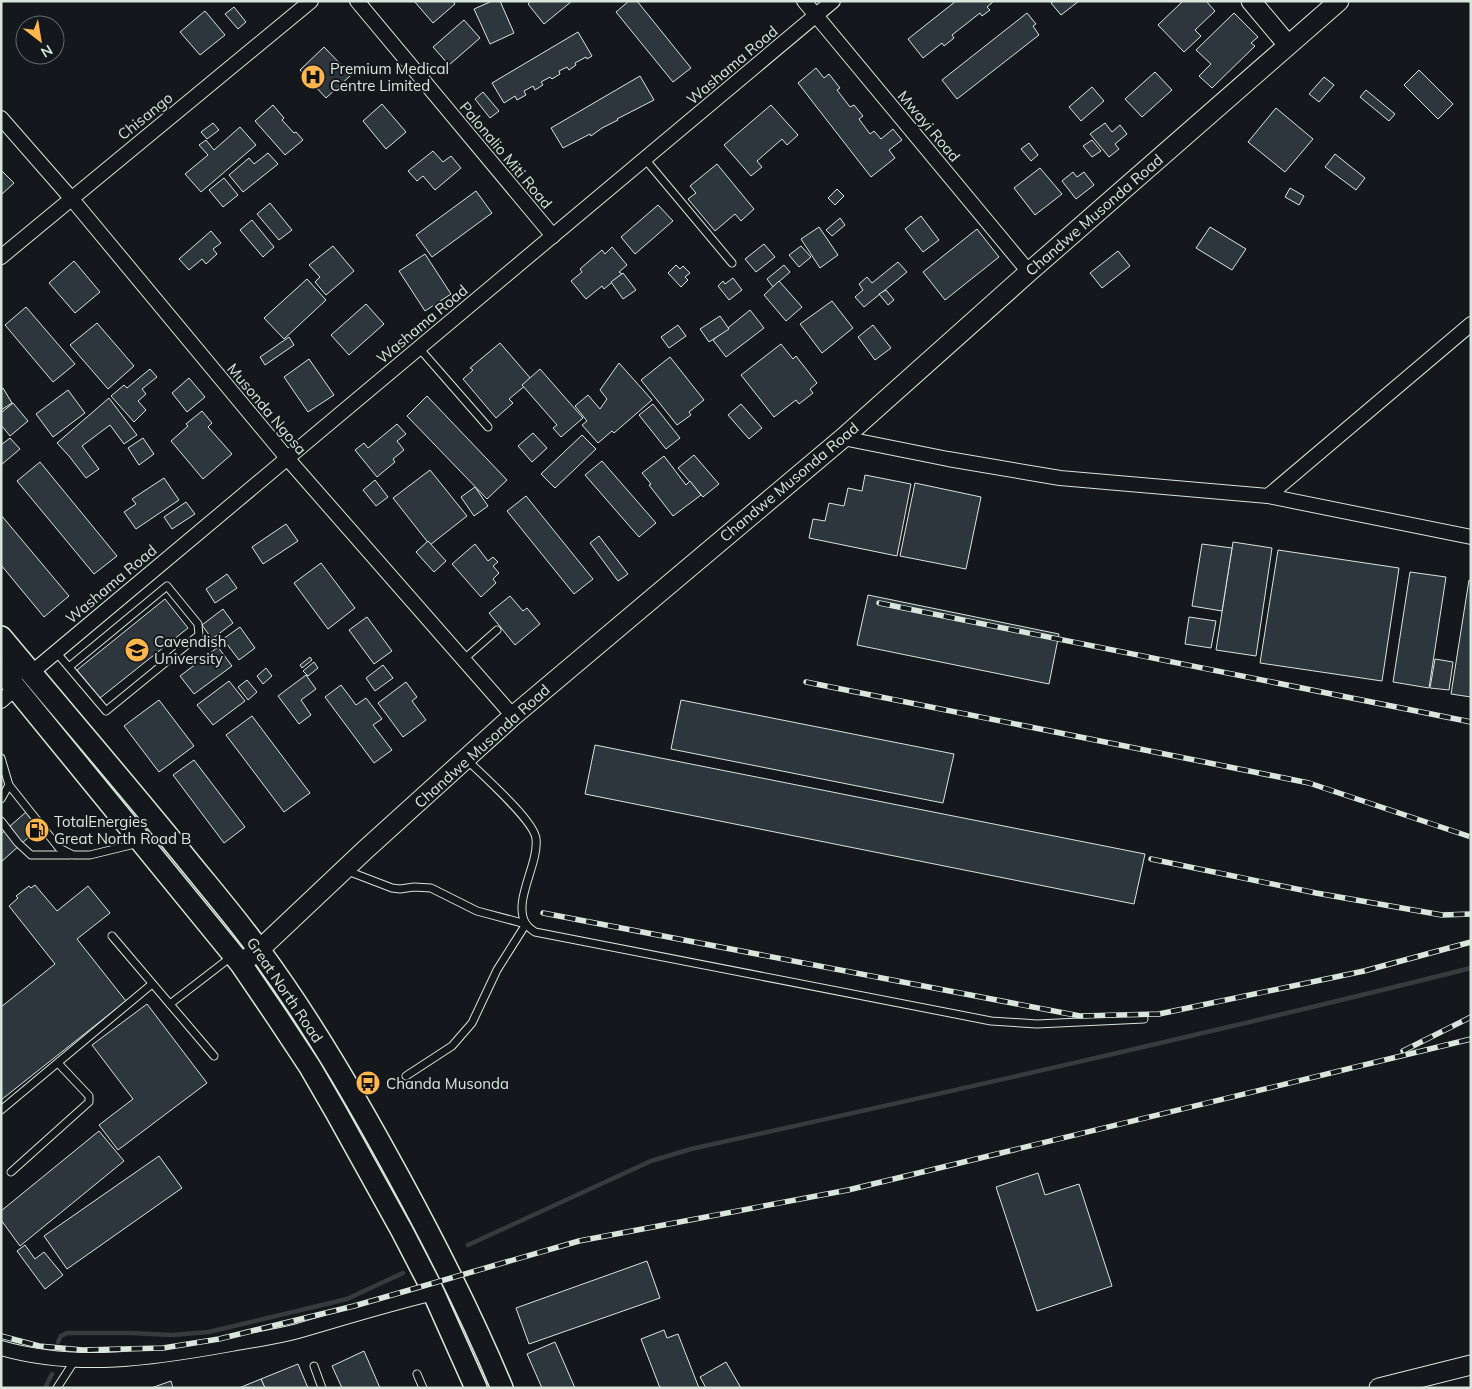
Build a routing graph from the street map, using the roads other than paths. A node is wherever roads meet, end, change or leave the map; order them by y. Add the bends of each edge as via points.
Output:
1 (311, 1) edge
2 (357, 1) edge
3 (804, 1) edge
4 (833, 1) edge
5 (1251, 1) edge
6 (1338, 1) edge
7 (816, 16) junction
8 (1288, 45) junction
9 (1, 118) edge
10 (646, 159) junction
11 (71, 198) junction
12 (553, 236) junction
13 (1, 257) edge
14 (732, 263) dead end
15 (1029, 272) junction
16 (1471, 324) edge
17 (419, 348) junction
18 (488, 427) dead end
19 (843, 438) junction
20 (287, 458) junction
21 (1268, 496) junction
22 (1471, 537) edge
23 (497, 630) dead end
24 (1, 637) edge
25 (56, 652) junction
26 (1, 654) edge
27 (463, 660) junction
28 (68, 667) junction
29 (1, 670) edge
30 (31, 673) junction
31 (9, 695) edge
32 (513, 716) junction
33 (1, 758) edge
34 (466, 759) junction
35 (9, 785) junction
36 (1, 799) edge
37 (1, 820) edge
38 (142, 842) junction
39 (73, 855) junction
40 (345, 870) junction
41 (526, 924) junction
42 (112, 936) dead end
43 (259, 950) junction
44 (237, 959) junction
45 (152, 984) junction
46 (170, 1004) junction
47 (1144, 1019) dead end
48 (214, 1056) dead end
49 (58, 1063) junction
50 (406, 1076) dead end
51 (1, 1110) edge
52 (11, 1172) dead end
53 (434, 1293) junction
54 (1, 1348) edge
55 (75, 1360) junction
56 (1471, 1365) edge
57 (314, 1366) dead end
58 (417, 1374) dead end
59 (57, 1388) edge
60 (322, 1388) edge
61 (423, 1388) edge
62 (476, 1388) edge
63 (502, 1388) edge
64 (1379, 1388) edge

1 - 11 street, Chisango
2 - 12 street, Palonalio Miti Road
3 - 7 street, Mwayi Road
4 - 7 street, Washama Road
5 - 8 street
6 - 8 street, Chandwe Musonda Road
7 - 10 street, Washama Road
7 - 15 street, Mwayi Road
8 - 15 street, Chandwe Musonda Road
9 - 11 street, Musonda Ngosa
10 - 12 street, Washama Road
10 - 14 lane
11 - 13 street, Chisango
11 - 20 street, Musonda Ngosa
12 - 17 street, Washama Road
15 - 19 street, Chandwe Musonda Road
16 - 21 street
17 - 18 lane
17 - 20 street, Washama Road
19 - 21 street via 1060,478
19 - 32 street, Chandwe Musonda Road
20 - 25 street, Washama Road
20 - 27 street, Musonda Ngosa
21 - 22 street
23 - 27 lane
24 - 30 main road, Great North Road
25 - 28 lane
25 - 30 street, Washama Road
26 - 31 street via 14,672
27 - 32 street, Musonda Ngosa
28 - 28 lane via 106,711 199,635 198,624 167,586
29 - 31 main road, Great North Road
30 - 43 main road, Great North Road via 126,784
31 - 38 main road, Great North Road
32 - 34 street, Chandwe Musonda Road
33 - 35 lane
34 - 40 street, Chandwe Musonda Road
34 - 41 lane via 525,818 537,837 522,903
35 - 36 lane
35 - 39 lane via 59,848
37 - 39 lane via 31,855
38 - 39 lane via 90,855
38 - 44 main road, Great North Road
40 - 41 lane via 392,888 431,888 477,912
40 - 43 street, Chandwe Musonda Road
41 - 47 lane via 534,932 991,1021 1037,1024
41 - 50 lane via 497,970 472,1023 452,1046
42 - 45 lane
43 - 44 street, Chandwe Musonda Road
43 - 63 main road, Great North Road via 328,1054 388,1156 453,1279
44 - 46 lane
44 - 53 main road, Great North Road via 332,1104
45 - 46 lane
45 - 49 lane
46 - 48 lane
49 - 51 lane
49 - 52 lane via 89,1096 89,1102
53 - 55 street via 296,1332 180,1354
53 - 62 main road, Great North Road
54 - 55 street via 26,1355
55 - 59 lane
56 - 64 street
57 - 60 lane
58 - 61 lane

